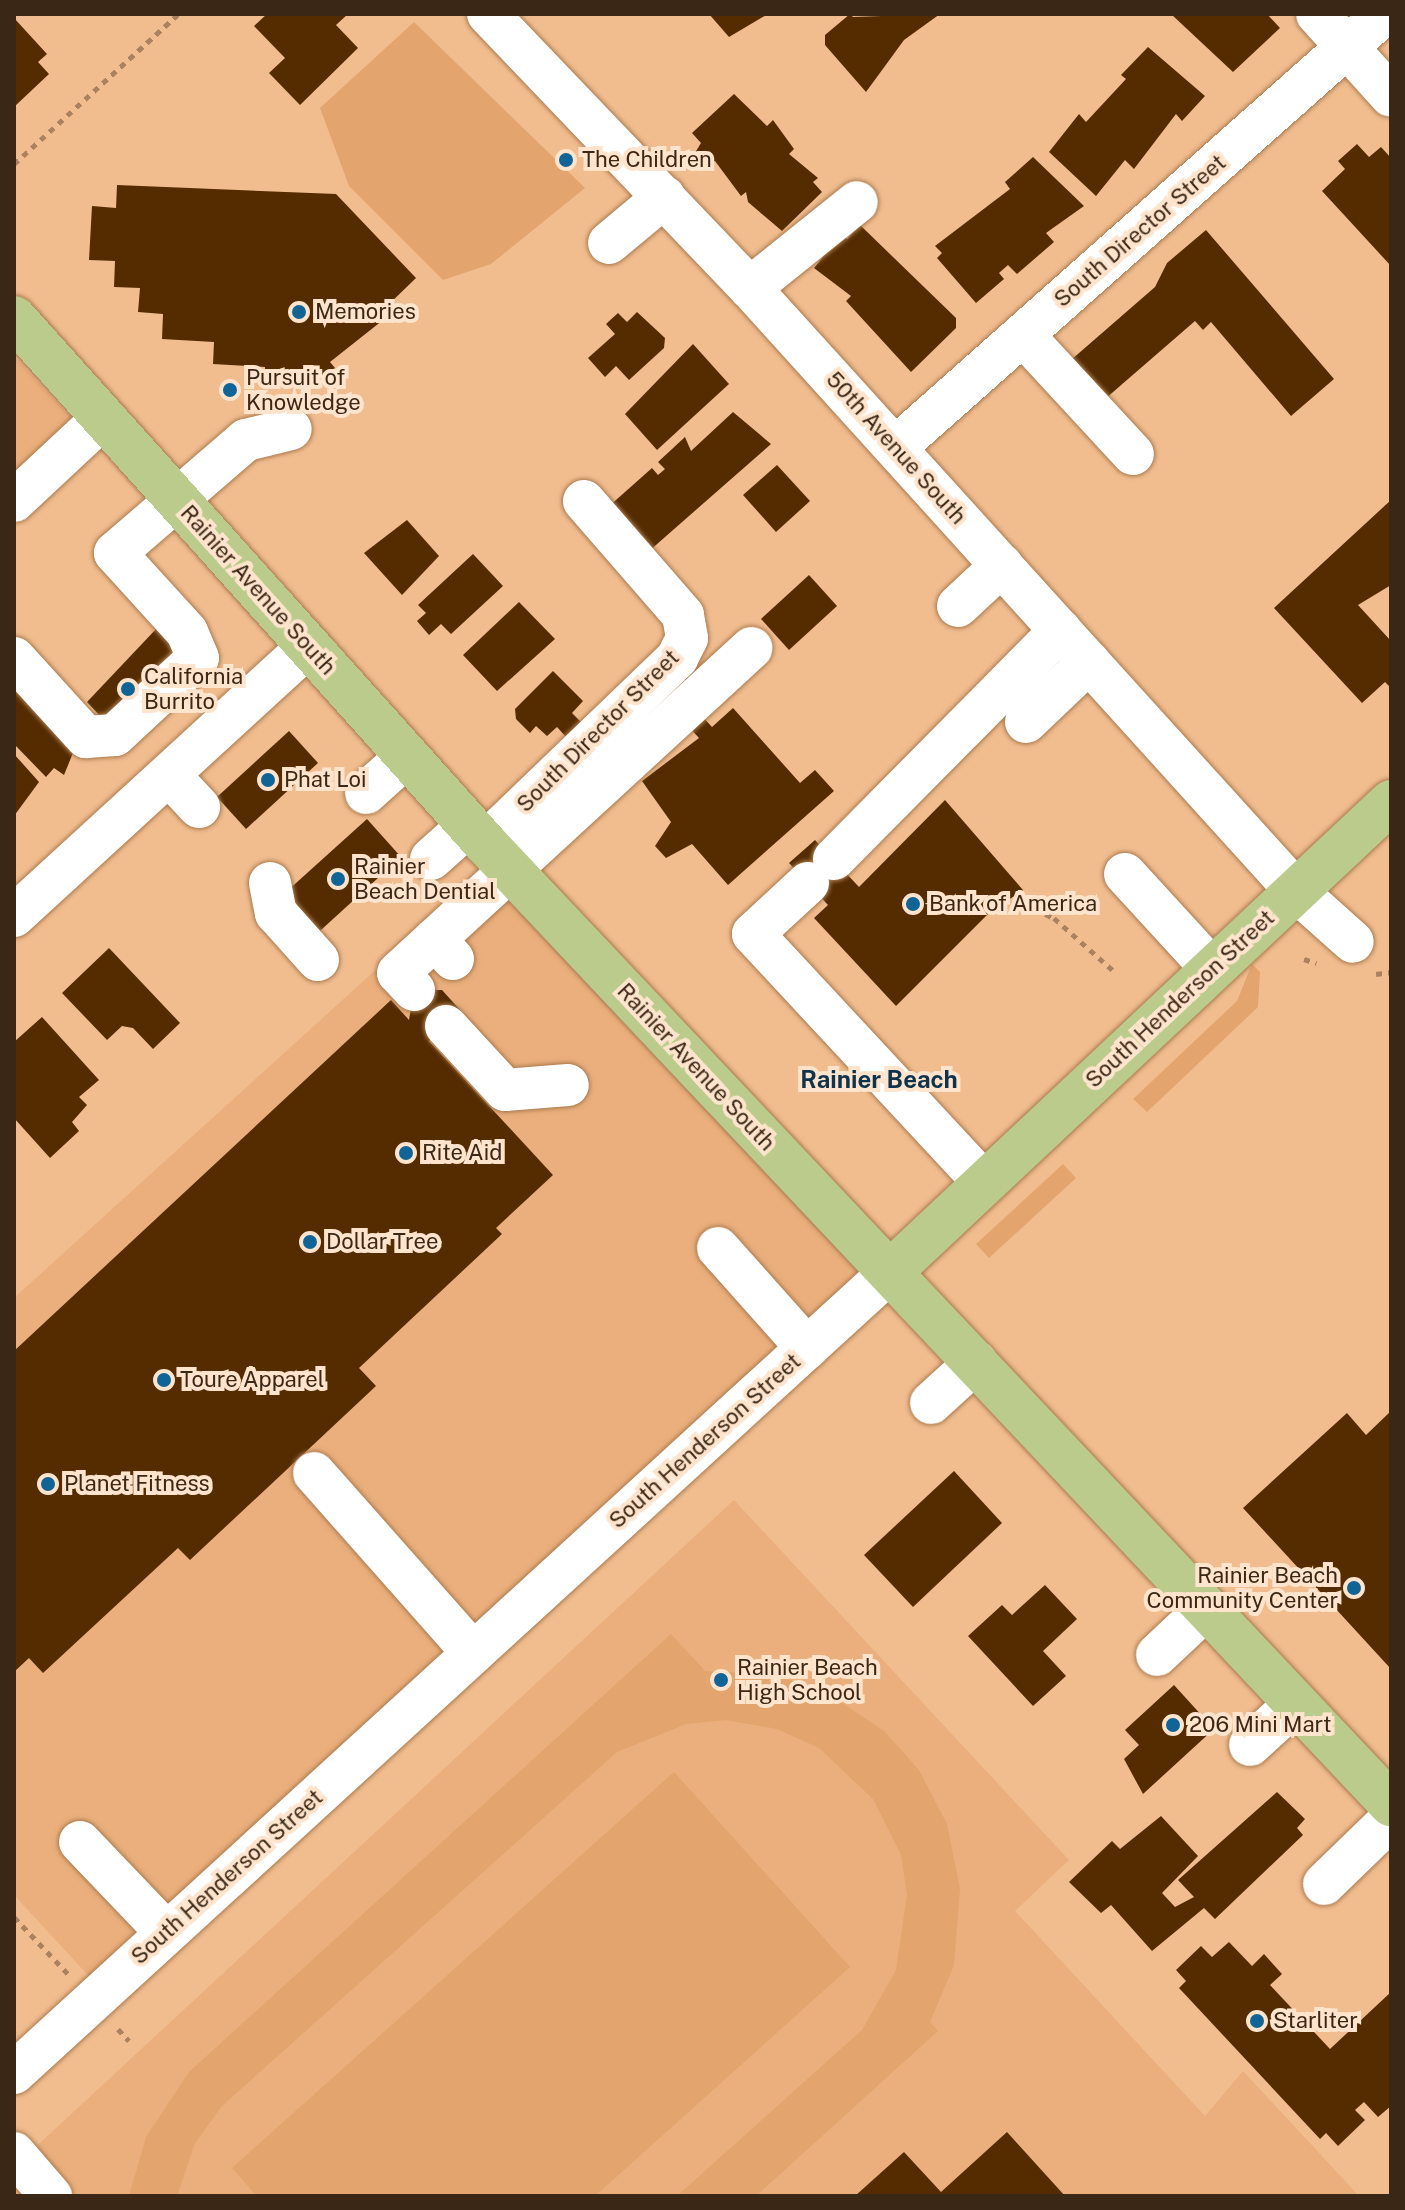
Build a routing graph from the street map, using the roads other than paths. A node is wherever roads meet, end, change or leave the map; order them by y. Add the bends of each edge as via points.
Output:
1 (488, 14) edge
2 (1317, 14) edge
3 (1384, 14) edge
4 (1348, 47) junction
5 (1391, 96) edge
6 (664, 197) junction
7 (857, 202) dead end
8 (609, 243) dead end
9 (750, 288) junction
10 (14, 318) edge
11 (1023, 335) junction
12 (103, 418) junction
13 (291, 429) dead end
14 (896, 447) junction
15 (1133, 454) dead end
16 (29, 470) edge
17 (177, 500) junction
18 (14, 501) edge
19 (584, 501) dead end
20 (1002, 565) junction
21 (958, 606) dead end
22 (1061, 630) junction
23 (308, 647) junction
24 (752, 648) dead end
25 (14, 658) edge
26 (1089, 662) junction
27 (1026, 722) dead end
28 (407, 756) junction
29 (169, 775) junction
30 (366, 793) dead end
31 (1391, 802) edge
32 (199, 807) dead end
33 (488, 846) junction
34 (431, 859) dead end
35 (1125, 874) dead end
36 (270, 883) dead end
37 (1296, 891) junction
38 (14, 916) edge
39 (1353, 942) dead end
40 (318, 960) dead end
41 (1212, 969) junction
42 (414, 990) dead end
43 (446, 1026) dead end
44 (568, 1085) dead end
45 (984, 1183) junction
46 (718, 1248) dead end
47 (890, 1272) junction
48 (807, 1348) junction
49 (976, 1362) junction
50 (931, 1403) dead end
51 (314, 1473) dead end
52 (1207, 1608) junction
53 (473, 1653) junction
54 (1157, 1655) dead end
55 (1296, 1703) junction
56 (1250, 1745) dead end
57 (1391, 1804) edge
58 (1391, 1819) edge
59 (80, 1842) dead end
60 (1324, 1884) dead end
61 (166, 1932) junction
62 (14, 2073) edge
63 (14, 2153) edge
64 (51, 2196) edge

1 - 6 street, 50th Avenue South
2 - 4 street
3 - 4 street, South Director Street
4 - 5 street
4 - 11 street, South Director Street
6 - 8 street
6 - 9 street, 50th Avenue South
7 - 9 street
9 - 14 street, 50th Avenue South
10 - 12 main road, Rainier Avenue South
11 - 14 street, South Director Street
11 - 15 street
12 - 16 street
12 - 17 main road, Rainier Avenue South
13 - 17 street via 246,440
14 - 20 street, 50th Avenue South
16 - 18 street
17 - 23 main road, Rainier Avenue South
17 - 25 street via 115,553 187,632 198,658 115,735 86,737
19 - 33 street, South Director Street via 683,615 687,638 677,658
20 - 21 street
20 - 22 street, 50th Avenue South
22 - 26 street, 50th Avenue South
22 - 45 street via 753,934
23 - 28 main road, Rainier Avenue South
23 - 29 street
24 - 33 street
26 - 27 street
26 - 37 street, 50th Avenue South
28 - 30 street
28 - 33 main road, Rainier Avenue South
29 - 32 street
29 - 38 street
31 - 37 main road, South Henderson Street
33 - 34 street
33 - 42 street via 444,949 398,973
33 - 47 main road, Rainier Avenue South
35 - 41 street
36 - 40 street via 276,913
37 - 39 street, 50th Avenue South
37 - 41 main road, South Henderson Street
41 - 45 main road, South Henderson Street
43 - 44 street via 505,1090
45 - 47 main road, South Henderson Street
46 - 48 street
47 - 48 street, South Henderson Street
47 - 49 main road, Rainier Avenue South
48 - 53 street, South Henderson Street
49 - 50 street
49 - 52 main road, Rainier Avenue South
51 - 53 street
52 - 54 street
52 - 55 main road, Rainier Avenue South
53 - 61 street, South Henderson Street
55 - 56 street
55 - 57 main road, Rainier Avenue South
58 - 60 street
59 - 61 street
61 - 62 street, South Henderson Street
63 - 64 street

